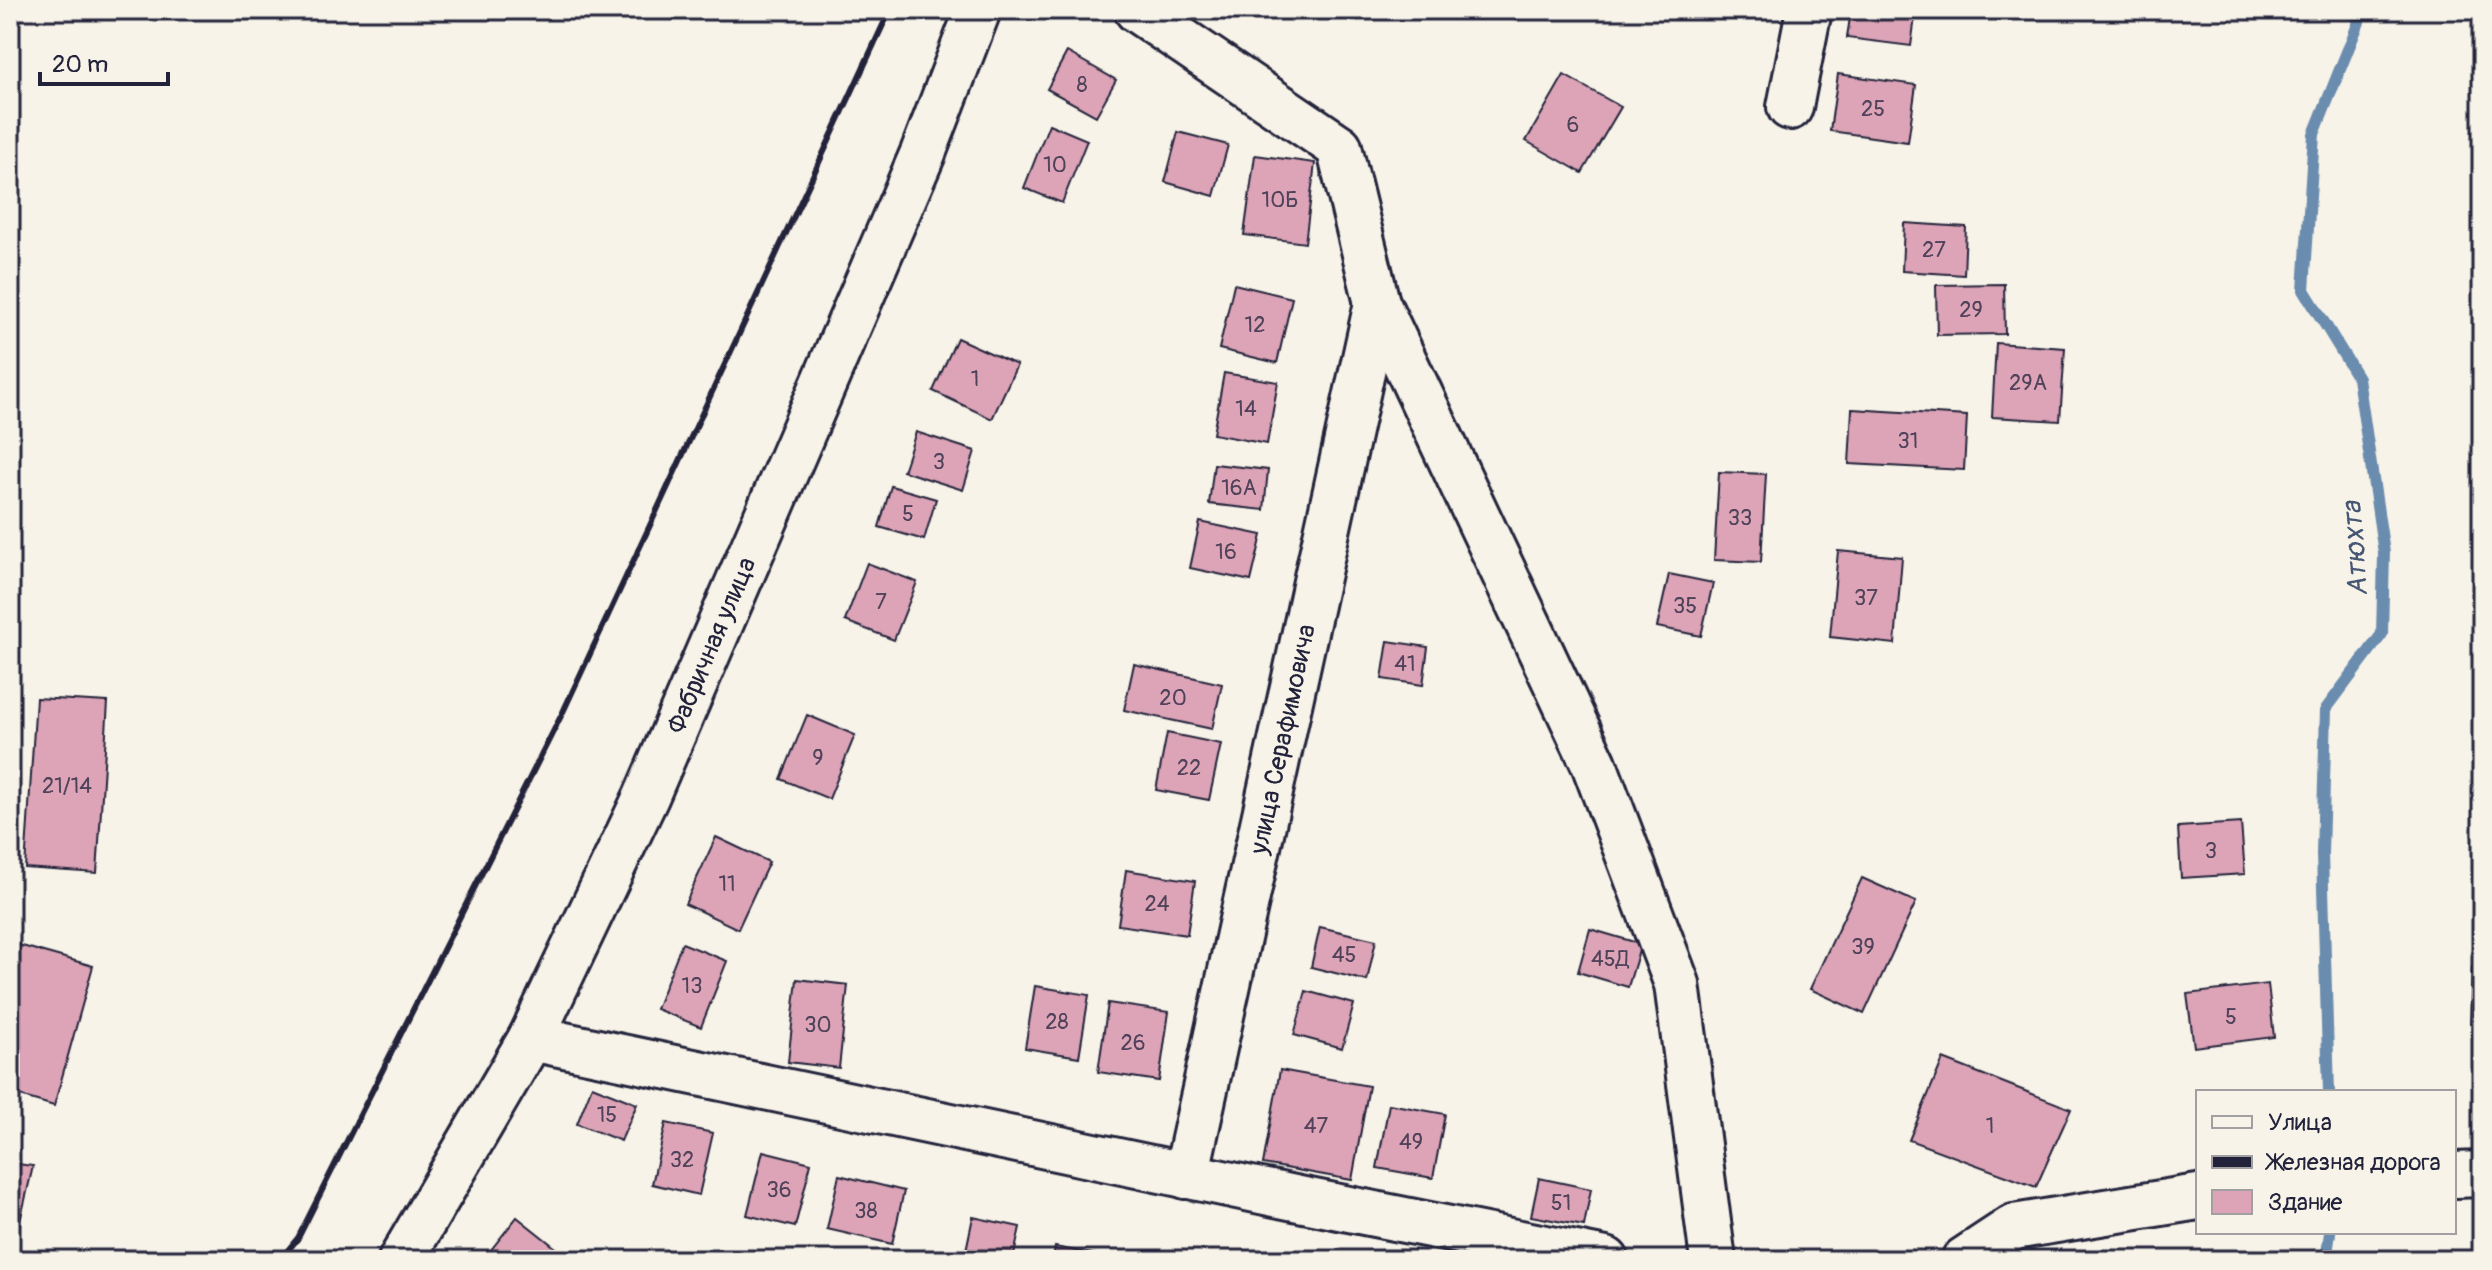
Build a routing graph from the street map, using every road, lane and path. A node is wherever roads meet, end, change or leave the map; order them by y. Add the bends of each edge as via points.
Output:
1 (978, 10) edge
2 (1137, 10) edge
3 (1809, 10) edge
4 (1790, 107) dead end
5 (1377, 303) junction
6 (531, 1038) junction
7 (2482, 1174) edge
8 (2456, 1175) edge
9 (1186, 1176) junction
10 (2196, 1197) edge
11 (401, 1260) edge
12 (1606, 1260) edge
13 (1713, 1260) edge
14 (1964, 1260) edge

1 - 6 street, Фабричная улица via 923,153 646,797
2 - 5 street via 1339,147
3 - 4 street
5 - 9 street, улица Серафимовича
5 - 13 street via 1594,764 1677,984
6 - 9 street
6 - 11 street, Фабричная улица
7 - 8 street
9 - 12 street
10 - 14 street via 2014,1227

